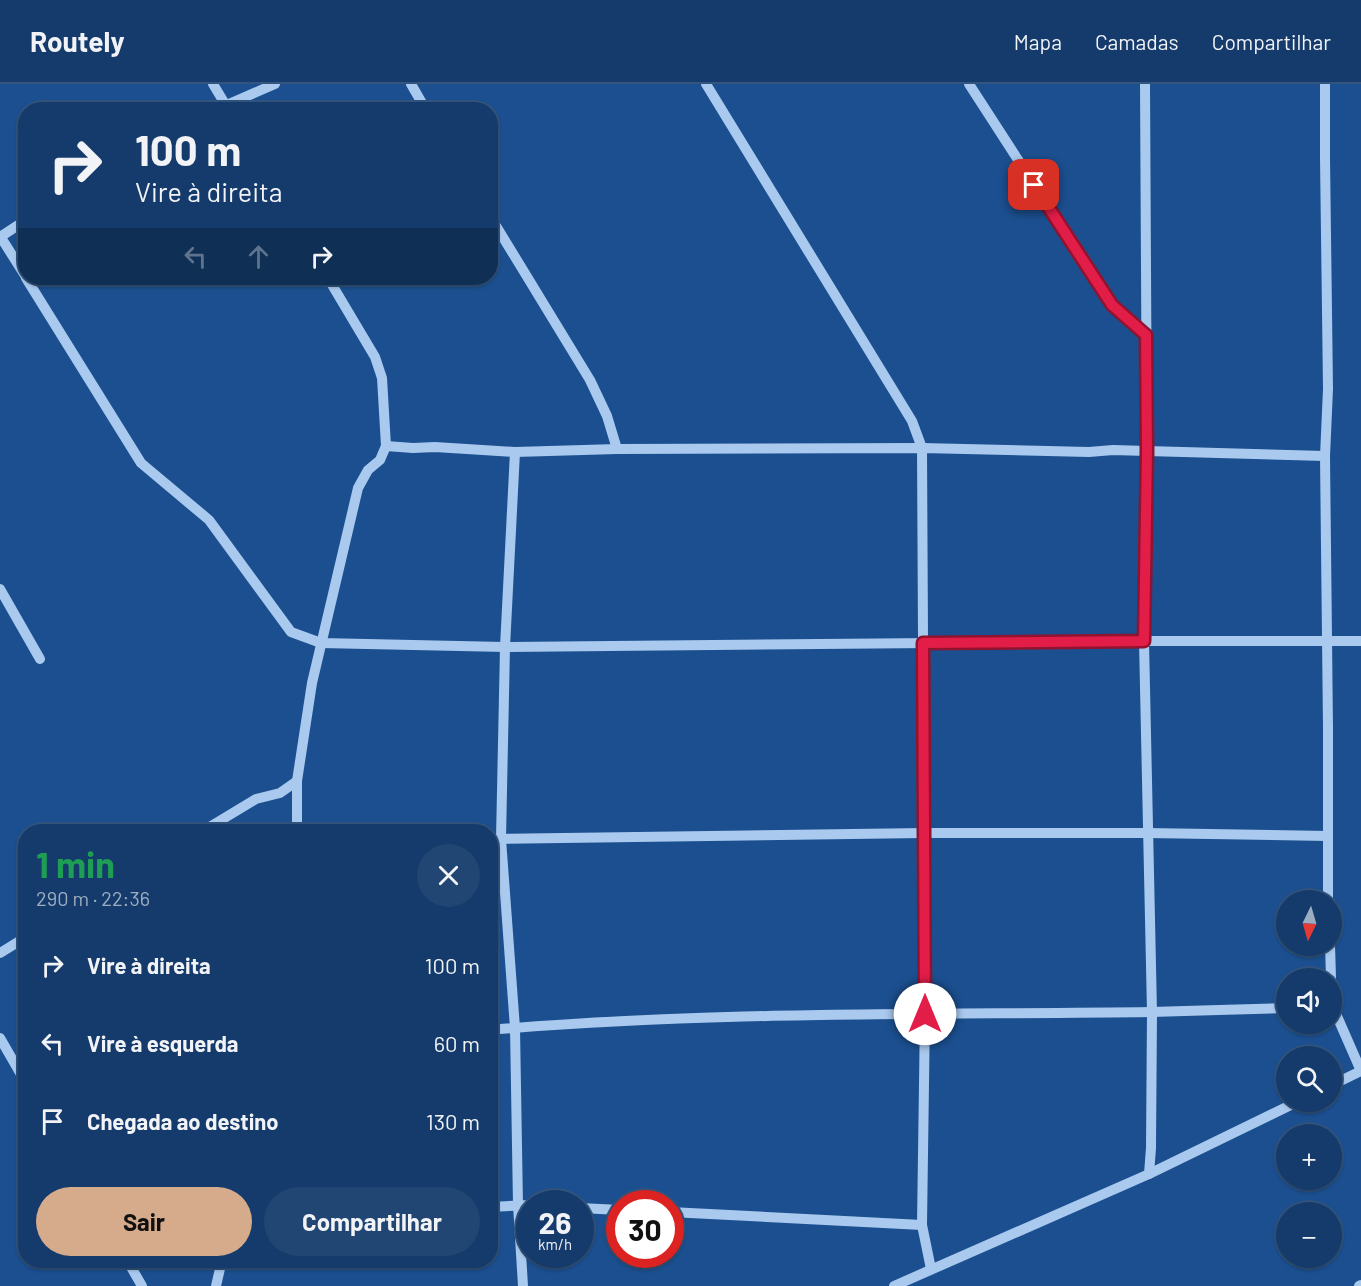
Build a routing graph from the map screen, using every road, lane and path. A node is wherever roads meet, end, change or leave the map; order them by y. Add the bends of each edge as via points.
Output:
1 (213, 84) edge
2 (275, 84) edge
3 (411, 84) edge
4 (706, 84) edge
5 (969, 84) edge
6 (1145, 84) edge
7 (1325, 84) edge
8 (220, 102) edge
9 (236, 102) edge
10 (421, 102) edge
11 (18, 225) edge
12 (498, 229) edge
13 (0, 237) edge
14 (18, 265) edge
15 (31, 285) edge
16 (332, 285) edge
17 (1146, 335) junction
18 (386, 446) junction
19 (922, 447) junction
20 (617, 448) junction
21 (1147, 451) junction
22 (515, 452) junction
23 (1325, 456) junction
24 (0, 590) edge
25 (1144, 641) junction
26 (1326, 641) junction
27 (1361, 641) edge
28 (321, 643) junction
29 (923, 643) junction
30 (505, 647) junction
31 (40, 659) dead end
32 (297, 781) junction
33 (215, 824) edge
34 (297, 824) edge
35 (497, 824) edge
36 (924, 833) junction
37 (1147, 833) junction
38 (1328, 836) junction
39 (498, 839) edge
40 (498, 860) edge
41 (1328, 890) edge
42 (18, 942) edge
43 (0, 952) edge
44 (1276, 1008) edge
45 (1152, 1012) junction
46 (925, 1014) junction
47 (514, 1028) junction
48 (498, 1029) edge
49 (1342, 1029) edge
50 (0, 1038) edge
51 (18, 1069) edge
52 (1361, 1071) edge
53 (1342, 1080) edge
54 (1276, 1112) edge
55 (1149, 1174) junction
56 (523, 1190) edge
57 (516, 1205) edge
58 (498, 1207) edge
59 (684, 1213) edge
60 (922, 1225) junction
61 (132, 1268) edge
62 (220, 1268) edge
63 (523, 1268) edge
64 (932, 1269) junction
65 (142, 1286) edge
66 (216, 1286) edge
67 (523, 1286) edge
68 (894, 1286) edge

1 - 8 street
2 - 9 street
3 - 10 street
4 - 19 street via 912,421
5 - 17 street via 1112,305
6 - 17 street
7 - 23 street
11 - 13 street
12 - 20 street via 590,380
13 - 14 street
15 - 28 street via 141,463 209,520 291,632
16 - 18 street via 375,357 382,378
17 - 21 street
18 - 22 street
18 - 28 street via 358,488
19 - 20 street
19 - 21 street
19 - 29 street
20 - 22 street
21 - 23 street
21 - 25 street
22 - 30 street
23 - 26 street
24 - 31 street
25 - 26 street
25 - 29 street
25 - 37 street
26 - 27 street
26 - 38 street
28 - 30 street
28 - 32 street
29 - 30 street
29 - 36 street
30 - 35 street
32 - 33 street via 280,793 256,799
32 - 34 street
36 - 37 street
36 - 39 street
36 - 46 street
37 - 38 street
37 - 45 street
38 - 41 street
40 - 47 street
42 - 43 street
44 - 45 street
45 - 46 street
45 - 55 street
46 - 47 street via 664,1018
46 - 60 street
47 - 48 street
47 - 56 street
49 - 52 street
50 - 51 street
52 - 53 street
54 - 55 street
55 - 64 street
57 - 58 street
59 - 60 street
60 - 64 street
61 - 65 street
62 - 66 street
63 - 67 street
64 - 68 street

